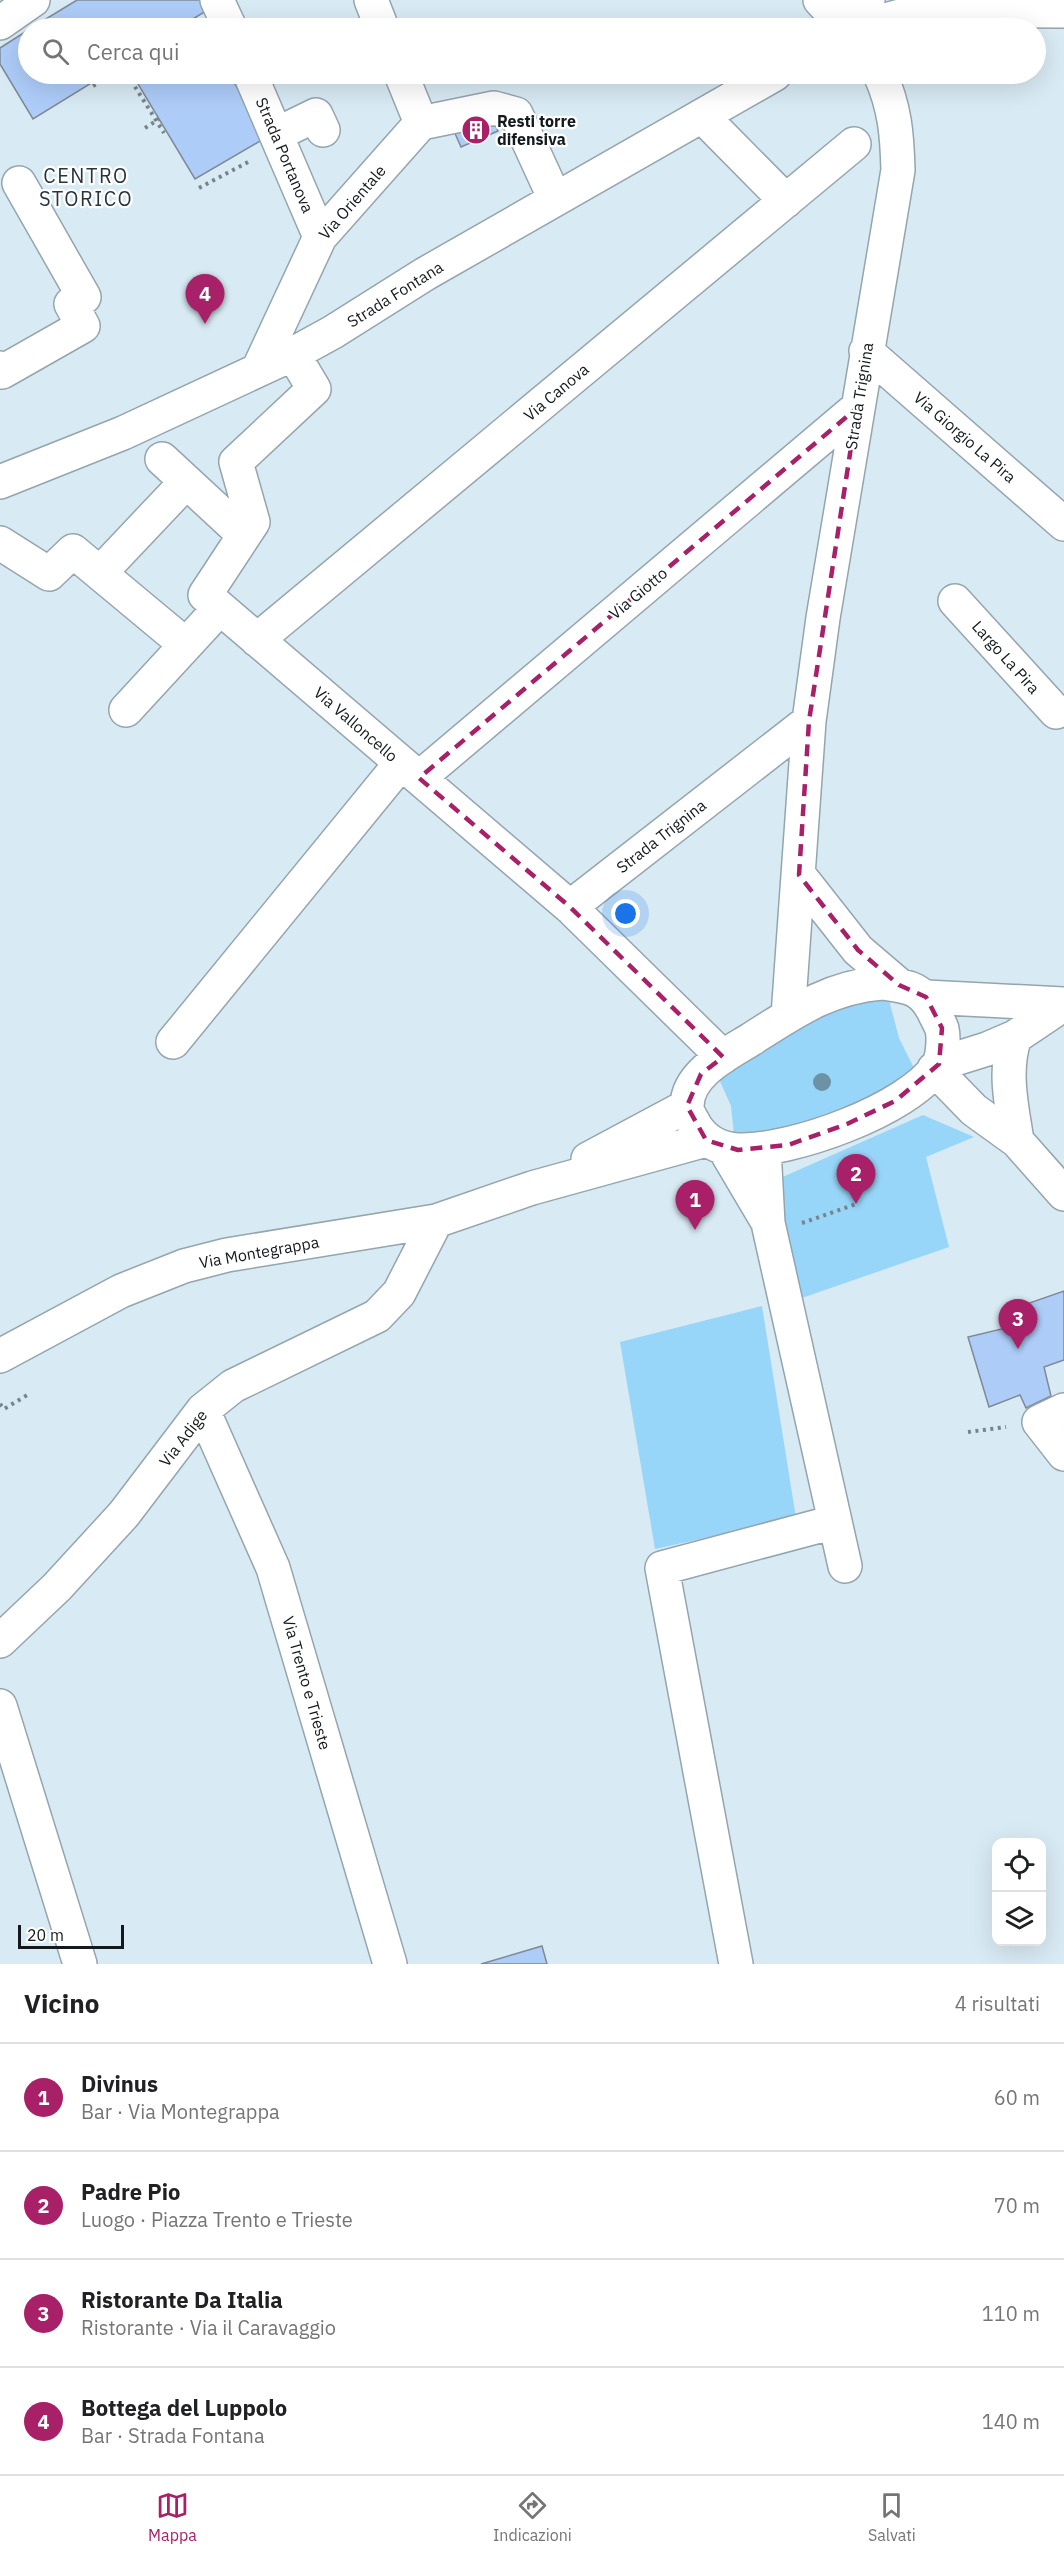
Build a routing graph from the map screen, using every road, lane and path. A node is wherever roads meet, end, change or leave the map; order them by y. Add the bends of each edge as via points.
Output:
1 (33, 0) edge
2 (371, 0) edge
3 (820, 0) edge
4 (868, 0) edge
5 (1064, 11) edge
6 (378, 18) edge
7 (837, 18) edge
8 (852, 18) edge
9 (893, 18) edge
10 (0, 23) edge
11 (98, 84) edge
12 (134, 84) edge
13 (254, 84) edge
14 (404, 84) edge
15 (758, 84) edge
16 (884, 84) edge
17 (93, 87) dead end
18 (702, 116) junction
19 (158, 120) junction
20 (421, 123) junction
21 (145, 128) dead end
22 (323, 130) dead end
23 (164, 133) dead end
24 (278, 139) junction
25 (854, 144) dead end
26 (19, 183) dead end
27 (199, 188) dead end
28 (555, 199) junction
29 (786, 201) junction
30 (320, 237) junction
31 (866, 351) junction
32 (293, 354) junction
33 (0, 368) edge
34 (258, 370) junction
35 (857, 408) junction
36 (162, 459) dead end
37 (0, 482) edge
38 (186, 482) junction
39 (1064, 524) edge
40 (244, 535) junction
41 (0, 543) edge
42 (100, 573) junction
43 (955, 601) dead end
44 (220, 608) junction
45 (258, 640) junction
46 (186, 645) junction
47 (126, 710) dead end
48 (1061, 715) edge
49 (809, 721) junction
50 (410, 770) junction
51 (799, 875) junction
52 (570, 907) junction
53 (913, 991) junction
54 (1064, 1004) edge
55 (788, 1016) junction
56 (1015, 1037) junction
57 (173, 1042) dead end
58 (723, 1057) junction
59 (928, 1074) junction
60 (687, 1106) junction
61 (1017, 1141) junction
62 (715, 1144) junction
63 (764, 1149) junction
64 (532, 1188) junction
65 (1064, 1194) edge
66 (856, 1204) dead end
67 (436, 1221) junction
68 (769, 1229) junction
69 (0, 1356) edge
70 (29, 1394) dead end
71 (0, 1404) edge
72 (203, 1410) junction
73 (1064, 1410) edge
74 (1064, 1454) edge
75 (834, 1522) junction
76 (845, 1566) dead end
77 (0, 1641) edge
78 (0, 1706) edge
79 (80, 1964) edge
80 (390, 1964) edge
81 (736, 1964) edge

1 - 10 street
2 - 6 street
3 - 7 street
4 - 8 street via 858,4
5 - 9 street via 923,10
11 - 17 path
12 - 19 path
13 - 24 street, Strada Portanova
14 - 20 street
15 - 18 street, Strada Fontana
16 - 31 street, Strada Trignina via 897,132 897,170
18 - 28 street, Strada Fontana
18 - 29 street
19 - 21 path
19 - 23 path
20 - 28 street via 494,108 516,114
20 - 30 street, Via Orientale
22 - 24 street via 316,115
24 - 27 path
24 - 30 street, Strada Portanova
25 - 29 street, Via Canova
26 - 33 street via 84,297 71,304 83,326 2,372
28 - 32 street, Strada Fontana
29 - 45 street, Via Canova
30 - 34 street, Via Orientale
31 - 35 street, Strada Trignina
31 - 39 street, Via Giorgio La Pira
32 - 34 street, Strada Fontana
32 - 40 street, Via Valloncello via 314,389 236,462 254,522
34 - 37 street, Strada Fontana via 123,433
35 - 49 street, Strada Trignina
35 - 50 street, Via Giotto
36 - 38 street
38 - 40 street
38 - 42 street
40 - 44 street, Via Valloncello via 205,595
41 - 42 street via 49,574 74,551
42 - 46 street
43 - 48 street, Largo La Pira
44 - 45 street, Via Valloncello
44 - 46 street
45 - 50 street, Via Valloncello
46 - 47 street
49 - 51 street, Strada Trignina
49 - 52 street, Strada Trignina
50 - 52 street, Via Valloncello
50 - 57 street, Via Giotto
51 - 53 street via 858,950
51 - 55 street, Strada Trignina
52 - 58 street, Via Valloncello
53 - 54 street
53 - 55 street via 882,983 861,984 837,990
53 - 59 street via 942,1028 942,1050
54 - 56 street
55 - 58 street
56 - 59 street
56 - 61 street via 1010,1052 1009,1084
58 - 60 street via 702,1074
59 - 61 street
59 - 63 street, Via Montegrappa via 873,1113 814,1138
60 - 62 street
60 - 64 street, Via Montegrappa
61 - 65 street
62 - 63 street, Via Montegrappa
62 - 64 street, Via Montegrappa
62 - 68 street
63 - 68 street
64 - 67 street, Via Montegrappa
66 - 68 path
67 - 69 street, Via Montegrappa via 227,1255 184,1266 121,1291
67 - 72 street, Via Adige via 399,1293 377,1316 233,1386
68 - 75 street
70 - 71 path via 4,1409
72 - 77 street, Via Adige via 124,1514 57,1587
72 - 80 street, Via Trento e Trieste via 273,1568
73 - 74 street via 1039,1422
75 - 76 street
75 - 81 street via 662,1568
78 - 79 street

